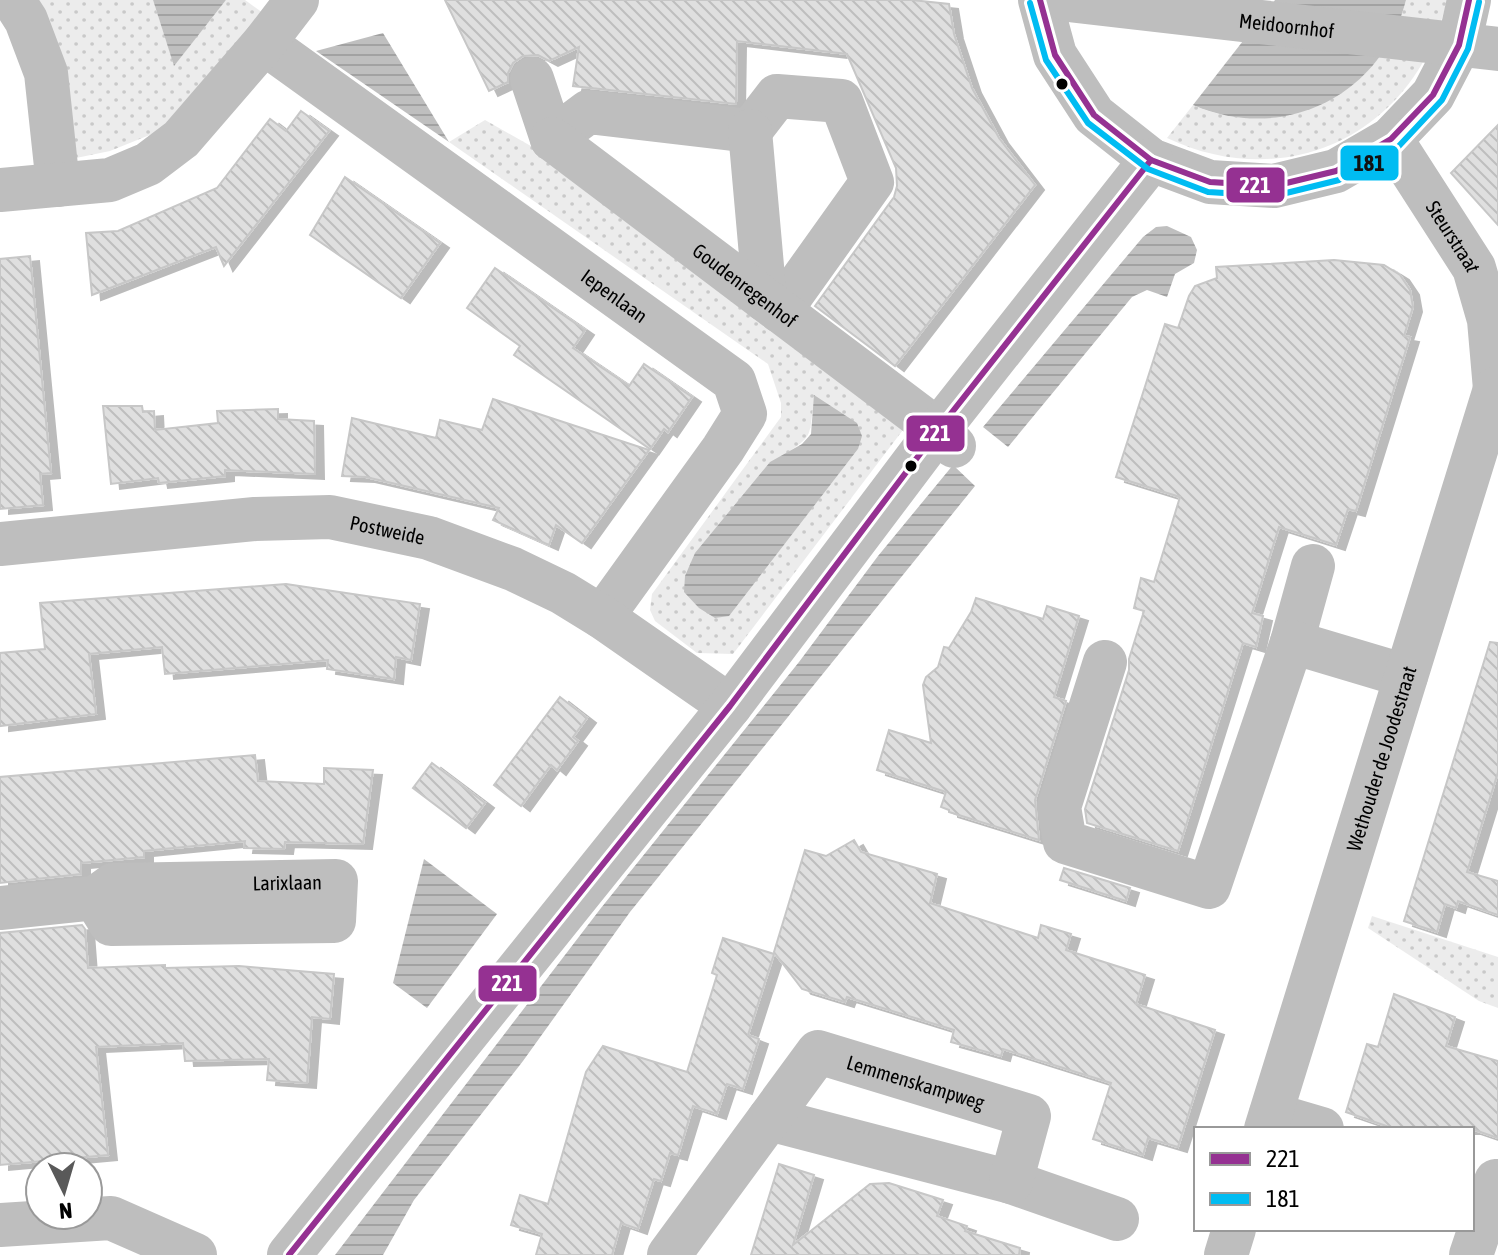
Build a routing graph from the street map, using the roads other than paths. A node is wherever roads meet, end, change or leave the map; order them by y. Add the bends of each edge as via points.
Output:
1 (13, 0) edge
2 (297, 0) edge
3 (1040, 0) edge
4 (1068, 0) edge
5 (1469, 0) edge
6 (264, 43) junction
7 (1458, 45) edge
8 (532, 79) dead end
9 (750, 131) junction
10 (552, 139) junction
11 (1391, 139) junction
12 (1151, 160) junction
13 (58, 185) junction
14 (0, 190) edge
15 (773, 305) junction
16 (1497, 390) edge
17 (946, 438) junction
18 (0, 544) edge
19 (1313, 566) dead end
20 (602, 617) junction
21 (1292, 642) junction
22 (1105, 662) dead end
23 (1406, 676) junction
24 (730, 706) junction
25 (95, 898) dead end
26 (0, 908) edge
27 (769, 1119) junction
28 (1268, 1121) edge
29 (1308, 1127) edge
30 (1489, 1179) edge
31 (1011, 1182) junction
32 (1117, 1219) dead end
33 (0, 1225) edge
34 (1233, 1231) edge
35 (195, 1255) edge
36 (289, 1255) edge
37 (669, 1255) edge
38 (1226, 1255) edge
39 (1471, 1255) edge

1 - 13 street via 46,73
2 - 6 street
3 - 12 street via 1055,55 1094,115
4 - 7 street, Meidoornhof
5 - 7 street
6 - 13 street via 181,139 148,164 110,180
6 - 20 street, Iepenlaan via 734,381 745,414
7 - 11 street via 1433,95
8 - 10 street
9 - 10 street via 588,112
9 - 15 street
9 - 15 street via 777,96 841,101 872,182
10 - 15 street, Goudenregenhof
11 - 12 street via 1336,171 1274,186 1210,182
11 - 16 street, Steurstraat via 1474,268 1489,320
12 - 17 street
13 - 14 street
15 - 17 street, Goudenregenhof
16 - 23 street, Wethouder de Joodestraat
17 - 24 street
18 - 20 street, Postweide via 255,519 330,517 443,543 513,569
19 - 21 street
20 - 24 street, Postweide
21 - 22 street via 1209,887 1065,842 1059,807
21 - 23 street
23 - 28 street, Wethouder de Joodestraat
24 - 36 street
25 - 26 street
27 - 31 street
27 - 31 street, Lemmenskampweg via 818,1052 1029,1116
27 - 37 street, Lemmenskampweg
28 - 29 street
30 - 39 street
31 - 32 street
33 - 35 street via 111,1218
34 - 38 street

